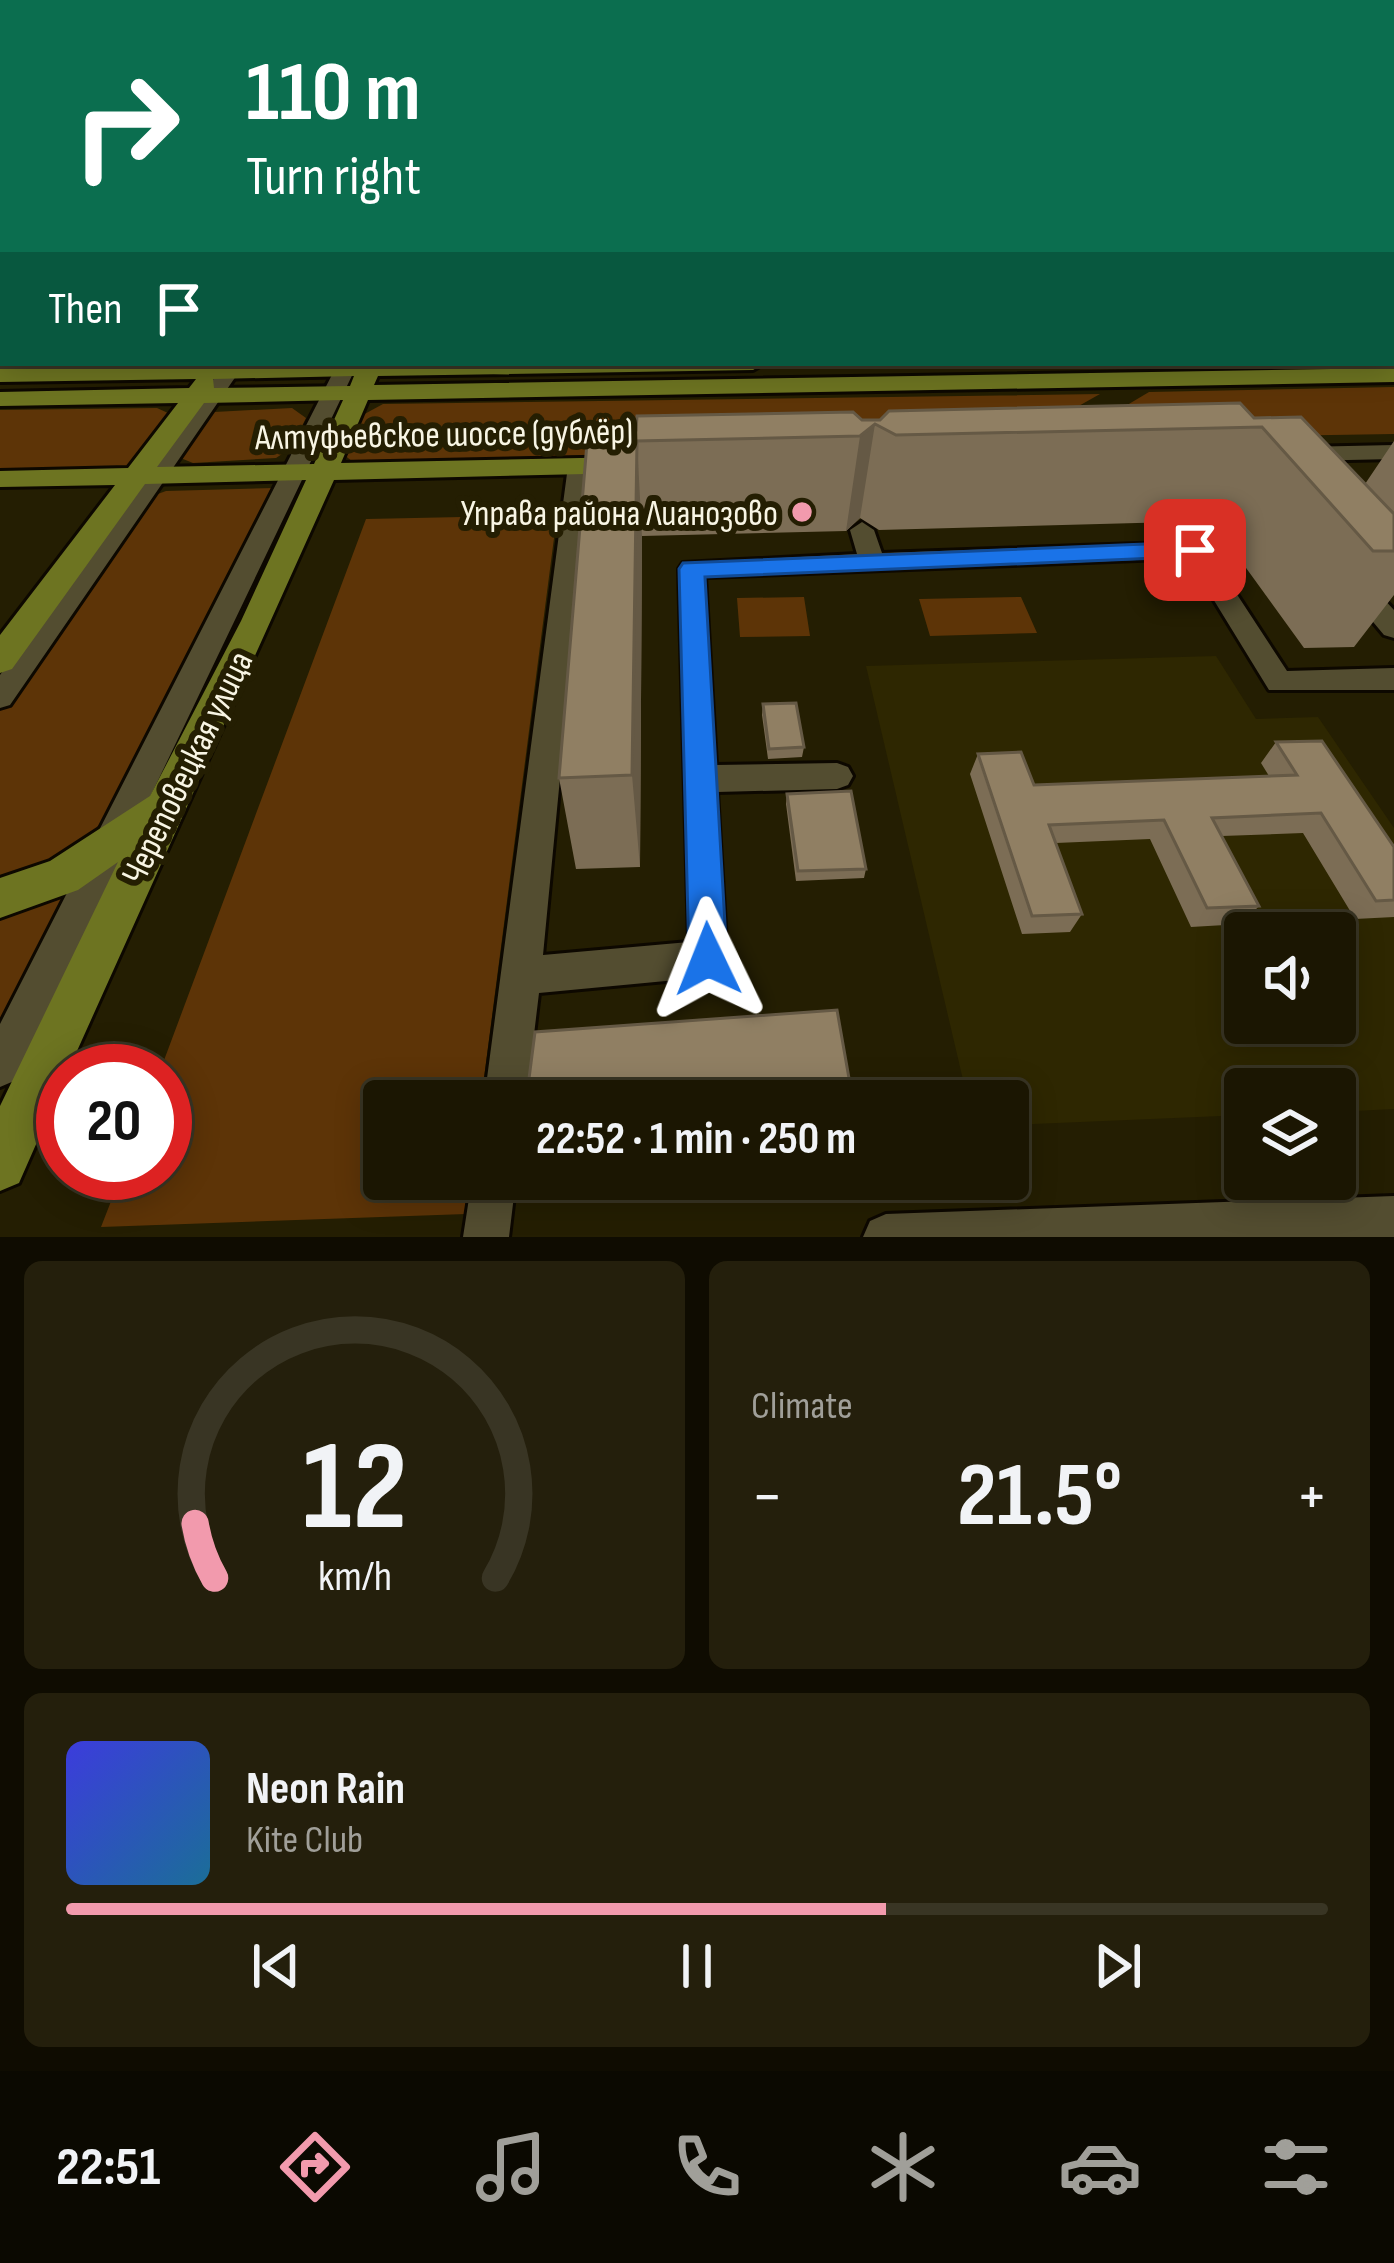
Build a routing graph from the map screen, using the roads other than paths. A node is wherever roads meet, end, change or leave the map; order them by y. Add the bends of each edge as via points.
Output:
1 (653, 366) edge
2 (0, 375) edge
3 (354, 375) edge
4 (1394, 375) edge
5 (218, 377) edge
6 (1143, 380) junction
7 (0, 399) edge
8 (1094, 410) edge
9 (1394, 452) edge
10 (1284, 454) edge
11 (655, 465) edge
12 (578, 466) junction
13 (308, 471) junction
14 (146, 476) junction
15 (0, 479) edge
16 (862, 530) dead end
17 (872, 561) junction
18 (1336, 562) edge
19 (1394, 628) edge
20 (0, 660) edge
21 (1394, 679) edge
22 (0, 697) edge
23 (837, 776) dead end
24 (701, 779) junction
25 (164, 808) junction
26 (109, 846) junction
27 (0, 898) edge
28 (522, 976) junction
29 (0, 1067) edge
30 (508, 1080) edge
31 (0, 1164) edge
32 (491, 1200) edge
33 (1394, 1219) edge
34 (1185, 1232) edge
35 (1053, 1234) edge
36 (486, 1237) edge
37 (886, 1237) edge

1 - 3 main road
2 - 5 main road
3 - 5 main road
3 - 6 main road
3 - 13 main road, Череповецкая улица
4 - 6 main road
5 - 7 main road
5 - 14 main road
6 - 8 main road
9 - 10 street
11 - 12 main road, Алтуфьевское шоссе (дублёр)
12 - 13 main road, Алтуфьевское шоссе (дублёр)
12 - 28 street
13 - 14 main road, Алтуфьевское шоссе (дублёр)
13 - 25 main road, Череповецкая улица via 258,621
13 - 26 street, Череповецкая улица
14 - 15 main road, Алтуфьевское шоссе (дублёр)
14 - 20 main road
14 - 22 street
16 - 17 street
17 - 21 street via 1195,550 1279,682
17 - 24 street via 692,569
18 - 19 street
23 - 24 street
24 - 28 street via 708,959
25 - 26 main road
25 - 31 main road, Череповецкая улица
26 - 27 main road via 63,876
26 - 29 street, Череповецкая улица
28 - 30 street
32 - 36 street
33 - 34 street
34 - 35 street
35 - 37 street

